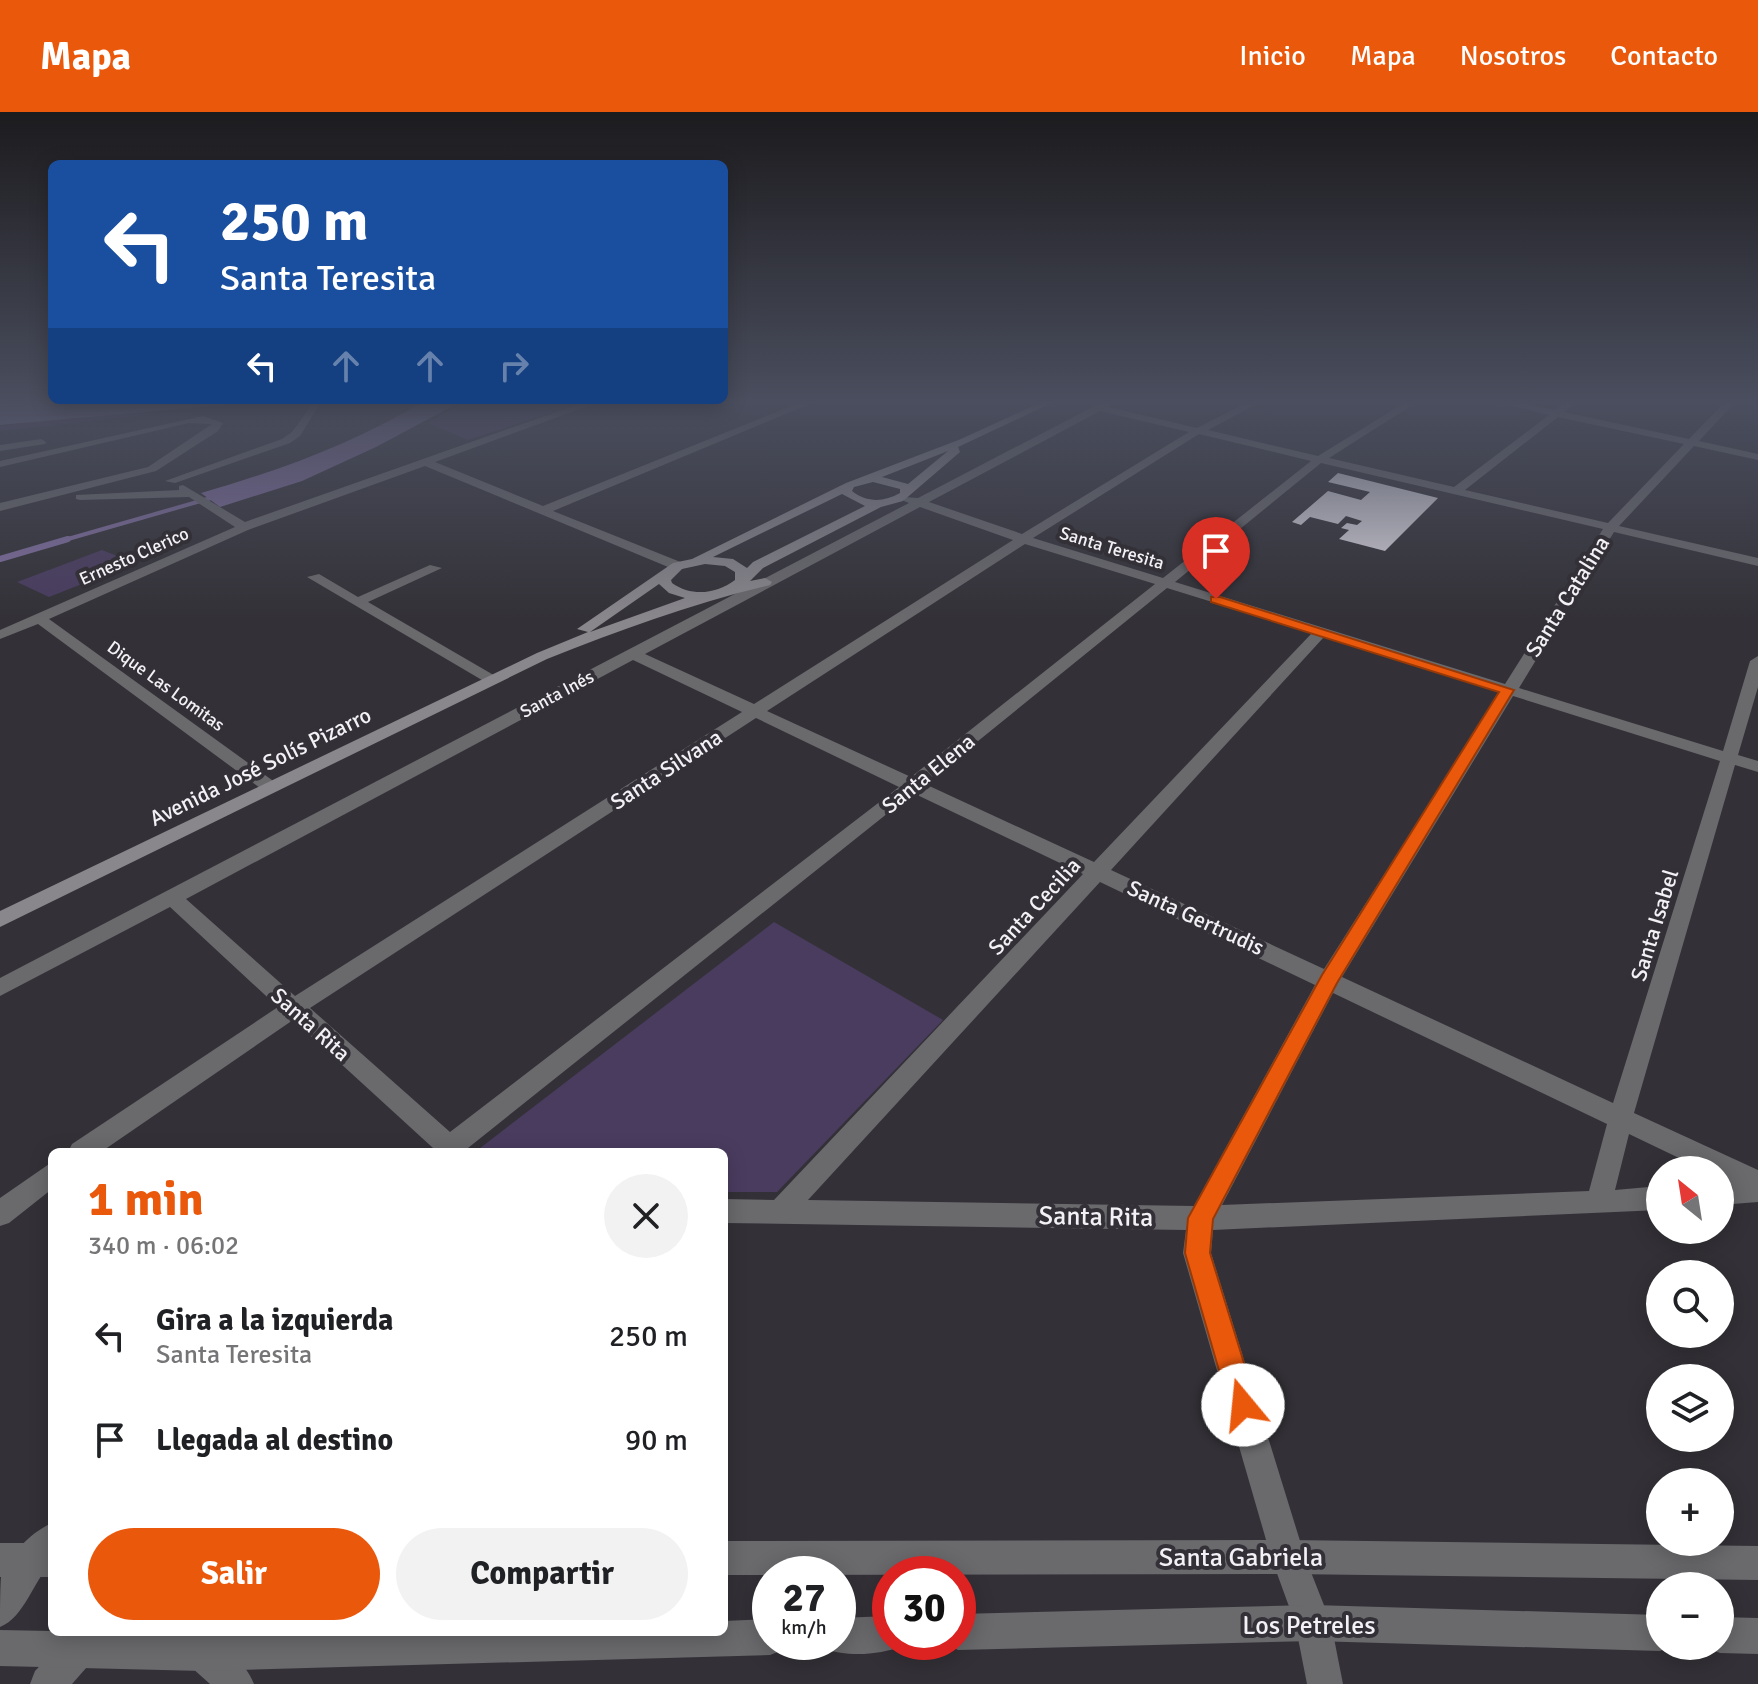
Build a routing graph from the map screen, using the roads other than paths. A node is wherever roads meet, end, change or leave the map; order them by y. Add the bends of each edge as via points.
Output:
1 (135, 473) edge
2 (159, 473) edge
3 (193, 473) edge
4 (389, 473) edge
5 (453, 473) edge
6 (634, 473) edge
7 (880, 473) edge
8 (932, 473) edge
9 (957, 473) edge
10 (1129, 473) edge
11 (1301, 473) edge
12 (1370, 473) edge
13 (1479, 473) edge
14 (1663, 473) edge
15 (863, 480) junction
16 (171, 481) junction
17 (846, 488) junction
18 (1454, 493) junction
19 (195, 495) junction
20 (908, 497) junction
21 (884, 503) junction
22 (6, 506) edge
23 (544, 510) junction
24 (244, 527) junction
25 (1610, 528) junction
26 (1023, 539) junction
27 (693, 561) junction
28 (1758, 562) edge
29 (435, 568) dead end
30 (673, 569) junction
31 (314, 577) dead end
32 (765, 582) joint
33 (1163, 583) junction
34 (733, 590) junction
35 (709, 595) junction
36 (357, 602) junction
37 (39, 618) junction
38 (1321, 632) junction
39 (0, 635) edge
40 (633, 654) junction
41 (542, 656) junction
42 (1758, 661) edge
43 (492, 680) junction
44 (1507, 690) junction
45 (757, 710) junction
46 (1729, 758) junction
47 (1758, 767) edge
48 (914, 784) junction
49 (270, 787) junction
50 (1099, 872) junction
51 (171, 897) junction
52 (0, 920) edge
53 (1329, 980) junction
54 (0, 988) edge
55 (293, 1008) junction
56 (1620, 1120) junction
57 (87, 1148) edge
58 (446, 1148) edge
59 (451, 1148) edge
60 (48, 1177) edge
61 (1758, 1183) edge
62 (1758, 1190) edge
63 (1734, 1192) edge
64 (1646, 1199) edge
65 (1599, 1203) junction
66 (728, 1211) edge
67 (781, 1211) junction
68 (0, 1214) edge
69 (1201, 1218) junction
70 (34, 1555) edge
71 (1288, 1557) junction
72 (728, 1558) edge
73 (1758, 1563) edge
74 (0, 1610) edge
75 (1313, 1623) junction
76 (976, 1632) edge
77 (1646, 1633) edge
78 (1734, 1635) edge
79 (1758, 1636) edge
80 (752, 1638) edge
81 (83, 1641) edge
82 (0, 1648) edge
83 (203, 1653) junction
84 (48, 1684) edge
85 (236, 1684) edge
86 (1325, 1684) edge

1 - 22 street
2 - 16 street
3 - 16 street
4 - 24 street, Ernesto Clerico
5 - 23 street
6 - 23 street
7 - 15 main road, Avenida José Solís Pizarro
8 - 20 main road, Avenida José Solís Pizarro
9 - 20 street
10 - 26 street, Santa Silvana
11 - 33 street, Santa Elena
12 - 18 street
13 - 18 street
14 - 25 street, Santa Catalina
15 - 17 main road, Avenida José Solís Pizarro
15 - 20 main road via 892,481
16 - 19 street
17 - 21 main road, Avenida José Solís Pizarro via 853,500
17 - 27 main road, Avenida José Solís Pizarro
18 - 25 street
19 - 22 street via 120,495
19 - 24 street
20 - 21 street, Avenida José Solís Pizarro
20 - 26 street, Santa Teresita
20 - 32 street
21 - 34 main road, Avenida José Solís Pizarro via 758,565
23 - 30 street
24 - 37 street, Ernesto Clerico
25 - 28 street
25 - 44 street, Santa Catalina
26 - 33 street, Santa Teresita
26 - 45 street, Santa Silvana
27 - 30 main road, Avenida José Solís Pizarro
27 - 34 main road, Avenida José Solís Pizarro via 717,560 742,570
29 - 36 street
30 - 35 main road, Avenida José Solís Pizarro via 666,585 672,591
30 - 41 main road, Avenida José Solís Pizarro
31 - 36 street
32 - 34 main road
33 - 38 street, Santa Teresita
33 - 48 street, Santa Elena
34 - 35 main road, Avenida José Solís Pizarro
34 - 40 street, Santa Inés
35 - 41 main road, Avenida José Solís Pizarro
36 - 43 street
37 - 39 street, Ernesto Clerico
37 - 49 street, Dique Las Lomitas
38 - 44 street, Santa Teresita
38 - 50 street, Santa Cecilia
40 - 45 street, Santa Gertrudis
40 - 51 street, Santa Inés
41 - 43 main road, Avenida José Solís Pizarro
42 - 46 street, Santa Isabel
43 - 49 main road, Avenida José Solís Pizarro
44 - 46 street, Santa Teresita
44 - 53 street, Santa Catalina
45 - 48 street, Santa Gertrudis
45 - 55 street, Santa Silvana
46 - 47 street, Santa Teresita
46 - 56 street, Santa Isabel
48 - 50 street, Santa Gertrudis
48 - 59 street, Santa Elena
49 - 52 main road, Avenida José Solís Pizarro
50 - 53 street, Santa Gertrudis
50 - 67 street, Santa Cecilia
51 - 54 street, Santa Inés
51 - 55 street, Santa Rita
53 - 56 street, Santa Gertrudis
53 - 69 street, Santa Catalina
55 - 57 street, Santa Silvana
55 - 58 street, Santa Rita
56 - 61 street, Santa Gertrudis
56 - 65 street, Santa Isabel
60 - 68 street
62 - 63 street
64 - 65 street, Santa Rita
65 - 69 street, Santa Rita
66 - 67 street, Santa Rita
67 - 69 street, Santa Rita
69 - 71 street, Santa Catalina via 1197,1253
70 - 74 street
71 - 72 street, Santa Gabriela
71 - 73 street, Santa Gabriela
71 - 75 street, Santa Catalina
75 - 76 street, Los Petreles
75 - 77 street, Los Petreles
75 - 86 street, Santa Catalina
78 - 79 street
80 - 83 street
81 - 82 street
81 - 83 street
81 - 84 street
83 - 85 street

